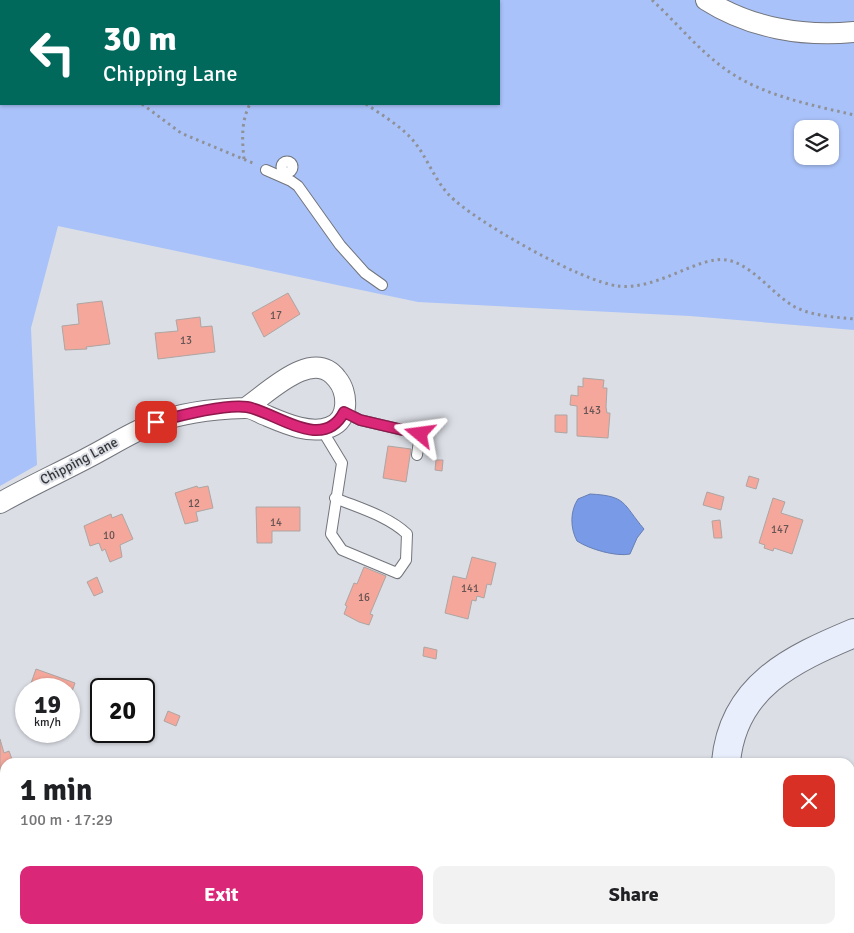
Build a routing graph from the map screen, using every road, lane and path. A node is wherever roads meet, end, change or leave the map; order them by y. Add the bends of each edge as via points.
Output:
1 (652, 0) edge
2 (706, 0) edge
3 (854, 32) edge
4 (143, 105) edge
5 (249, 105) edge
6 (367, 105) edge
7 (854, 115) edge
8 (244, 159) junction
9 (275, 171) joint
10 (382, 285) dead end
11 (854, 320) edge
12 (247, 407) junction
13 (344, 412) junction
14 (322, 430) junction
15 (417, 455) dead end
16 (335, 498) junction
17 (0, 503) edge
18 (854, 633) edge
19 (727, 758) edge

1 - 7 path via 728,72 797,101
2 - 3 street via 750,21 791,31 813,34
4 - 8 path via 181,133
5 - 8 path via 243,129
6 - 11 path via 415,144 448,194 470,213 562,265 601,282 629,287 647,285 712,260 728,260 794,306 817,315
8 - 9 path
9 - 10 lane via 298,186 340,245 365,273
12 - 13 street, Chipping Lane via 308,367 327,370 336,377 346,400
12 - 14 street, Chipping Lane via 293,425
12 - 17 street, Chipping Lane via 205,411 156,422
13 - 14 street via 333,426
13 - 15 lane via 360,420 420,434
14 - 16 lane via 342,463
16 - 16 lane via 331,534 342,550 397,573 406,560 407,534 399,526
18 - 19 street via 798,658 773,674 743,711

